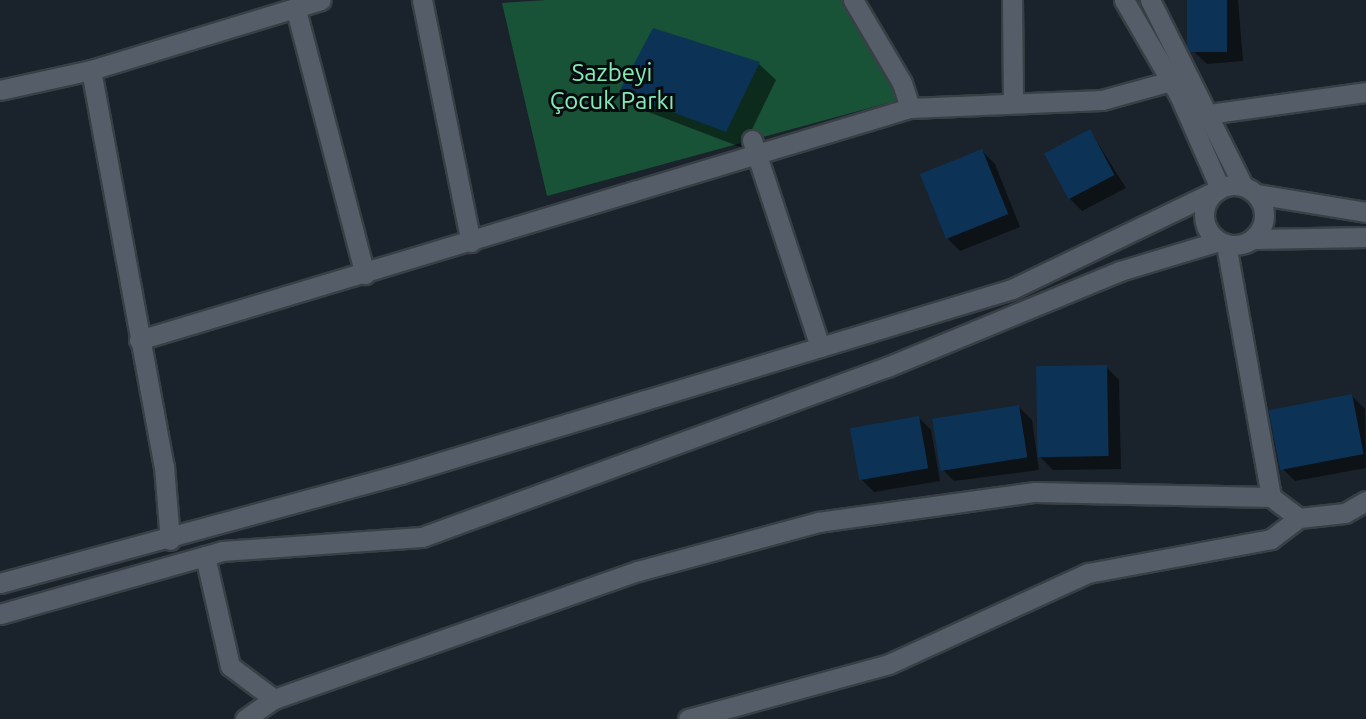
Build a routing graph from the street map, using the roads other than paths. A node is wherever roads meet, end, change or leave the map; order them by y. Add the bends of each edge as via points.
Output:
1 (321, 0) edge
2 (422, 0) edge
3 (853, 0) edge
4 (1012, 0) edge
5 (1124, 0) edge
6 (1150, 0) edge
7 (296, 10) junction
8 (92, 70) junction
9 (1171, 81) junction
10 (0, 90) edge
11 (1366, 92) edge
12 (1013, 103) junction
13 (909, 108) junction
14 (1208, 114) junction
15 (754, 145) junction
16 (1218, 190) junction
17 (1249, 190) junction
18 (1366, 212) edge
19 (1366, 237) edge
20 (1253, 239) junction
21 (471, 242) junction
22 (1223, 242) junction
23 (365, 274) junction
24 (139, 340) junction
25 (820, 347) junction
26 (1271, 497) junction
27 (1366, 501) edge
28 (1298, 518) junction
29 (170, 540) junction
30 (205, 556) junction
31 (0, 583) edge
32 (0, 614) edge
33 (274, 699) junction
34 (245, 719) edge
35 (688, 719) edge

1 - 7 street
2 - 21 street
3 - 13 street via 902,83
4 - 12 street
5 - 9 street
6 - 14 street
7 - 8 street
7 - 23 street
8 - 10 street
8 - 24 street
9 - 12 street via 1102,100
9 - 16 street
11 - 14 street
12 - 13 street
13 - 15 street
14 - 17 street
15 - 21 street
15 - 25 street
16 - 17 street
16 - 22 street via 1204,217
16 - 25 street via 1012,289
17 - 18 street
17 - 20 street via 1264,212
19 - 20 street
20 - 22 street
21 - 23 street
22 - 26 street
22 - 30 street via 1120,271 887,367 422,537
23 - 24 street
24 - 29 street via 164,466
25 - 29 street
26 - 28 street
26 - 33 street via 1035,492 818,522 638,571
27 - 28 street via 1345,513
28 - 35 street via 1271,538 1088,573 889,664
29 - 31 street
30 - 32 street
30 - 33 street via 230,666
33 - 34 street

